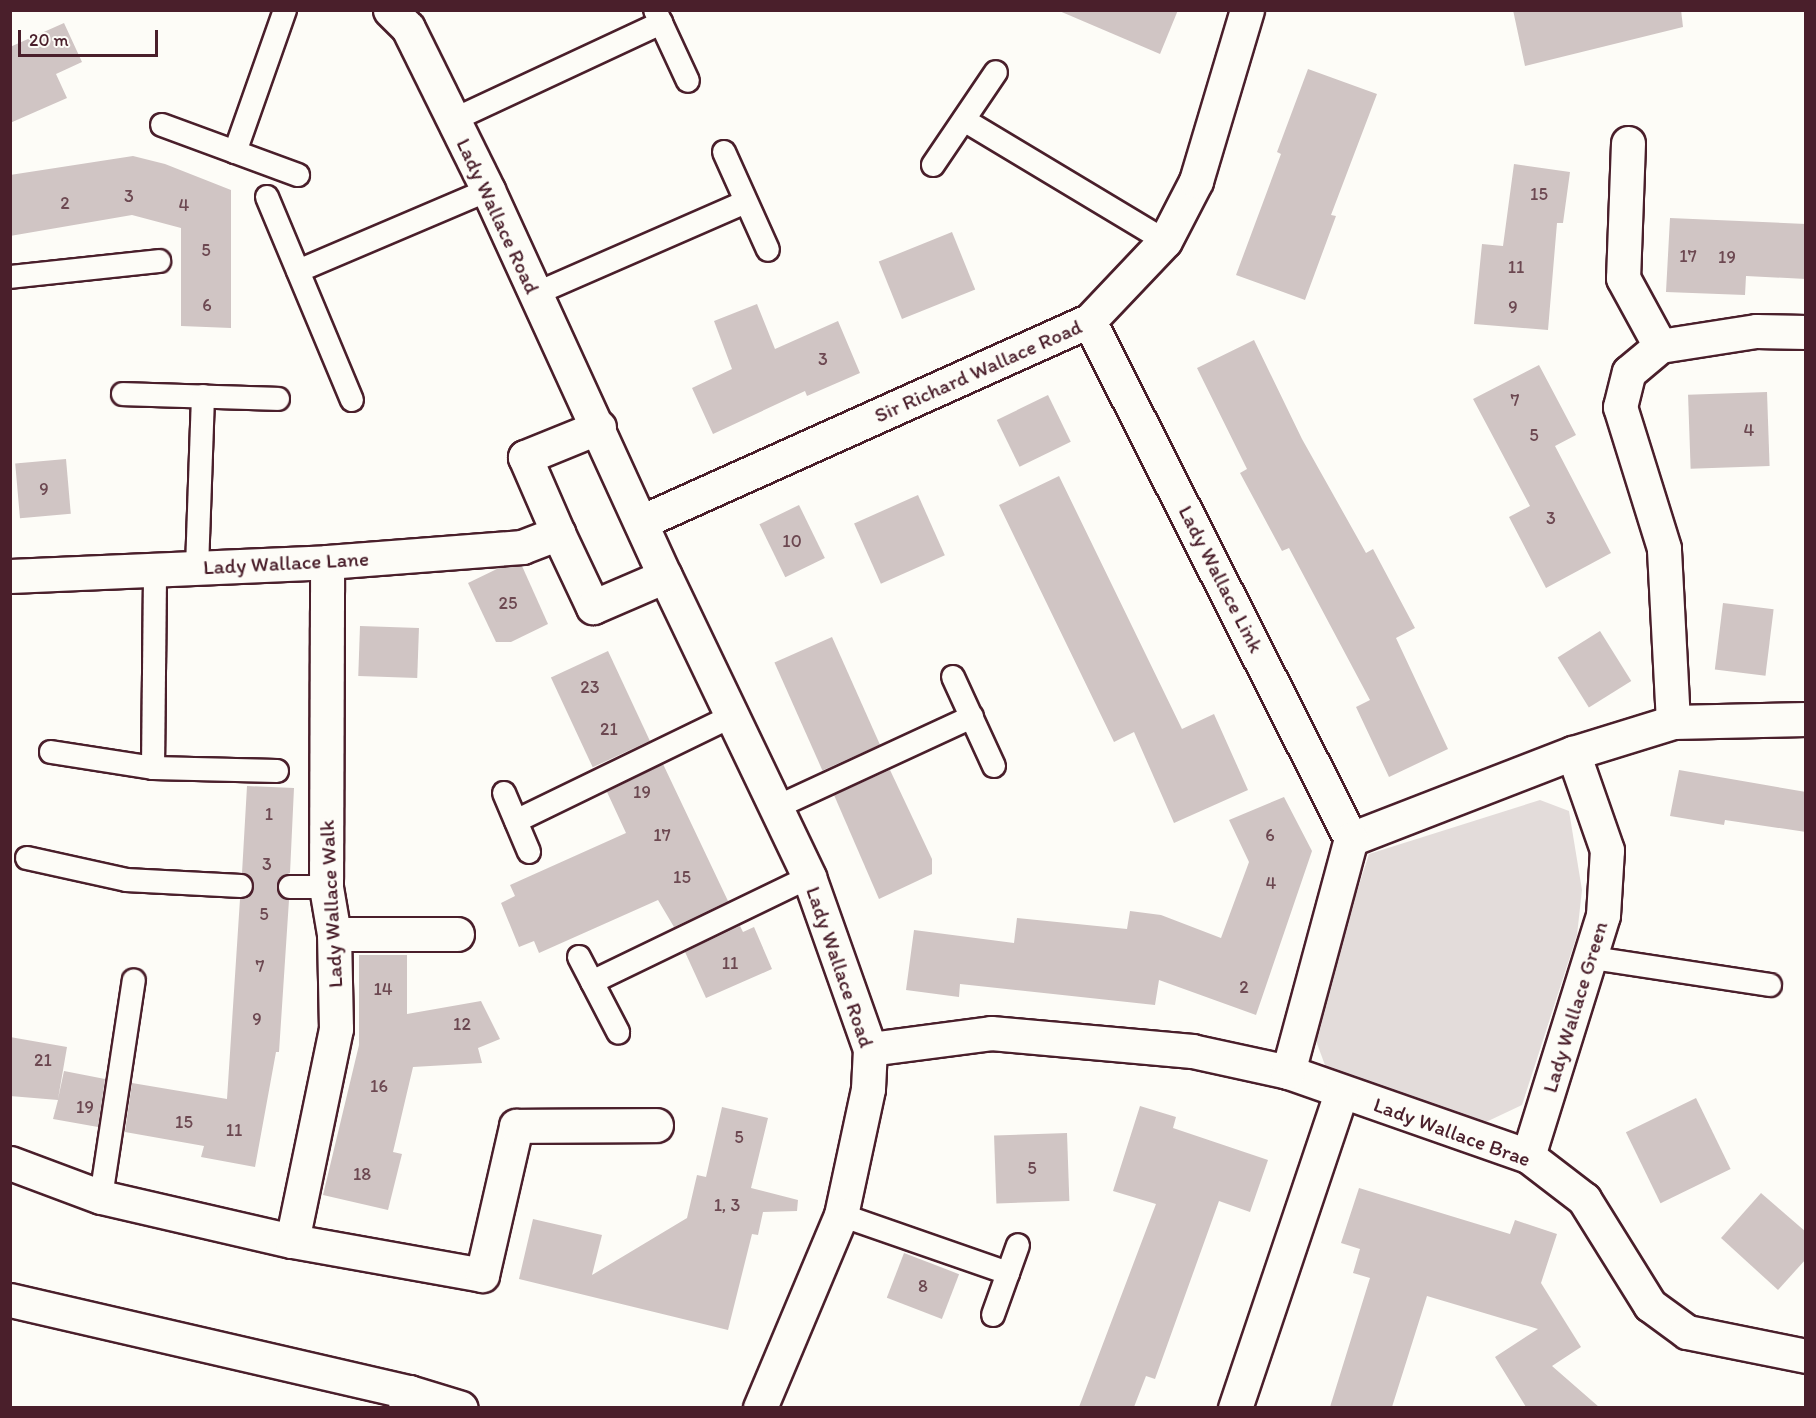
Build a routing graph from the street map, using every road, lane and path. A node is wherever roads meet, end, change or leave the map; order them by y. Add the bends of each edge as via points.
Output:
1 (285, 10) edge
2 (390, 10) edge
3 (1247, 10) edge
4 (658, 17) edge
5 (996, 72) dead end
6 (688, 81) dead end
7 (453, 120) junction
8 (964, 120) junction
9 (162, 125) dead end
10 (1628, 143) dead end
11 (235, 152) junction
12 (724, 152) dead end
13 (933, 165) dead end
14 (298, 175) dead end
15 (488, 190) junction
16 (267, 197) dead end
17 (746, 202) junction
18 (1166, 241) junction
19 (768, 250) dead end
20 (159, 261) dead end
21 (298, 271) junction
22 (10, 277) edge
23 (535, 294) junction
24 (1089, 321) junction
25 (1806, 332) edge
26 (1660, 346) junction
27 (123, 394) dead end
28 (203, 396) junction
29 (278, 399) dead end
30 (352, 400) dead end
31 (599, 427) junction
32 (641, 522) junction
33 (558, 533) junction
34 (327, 562) junction
35 (197, 568) junction
36 (155, 570) junction
37 (10, 576) edge
38 (665, 576) junction
39 (953, 677) dead end
40 (732, 716) junction
41 (972, 717) junction
42 (1806, 719) edge
43 (1673, 722) junction
44 (51, 752) dead end
45 (1573, 753) junction
46 (994, 766) dead end
47 (153, 768) junction
48 (277, 771) dead end
49 (504, 793) dead end
50 (777, 807) junction
51 (516, 821) junction
52 (1351, 839) junction
53 (529, 852) dead end
54 (27, 858) dead end
55 (809, 878) junction
56 (241, 886) dead end
57 (326, 886) junction
58 (290, 887) dead end
59 (333, 934) junction
60 (457, 934) dead end
61 (579, 957) dead end
62 (1593, 958) junction
63 (134, 980) dead end
64 (592, 982) junction
65 (1770, 986) dead end
66 (618, 1032) dead end
67 (870, 1049) junction
68 (1288, 1072) junction
69 (1341, 1092) junction
70 (656, 1125) dead end
71 (1528, 1156) junction
72 (10, 1163) edge
73 (101, 1197) junction
74 (841, 1215) junction
75 (292, 1241) junction
76 (1018, 1245) dead end
77 (1008, 1273) junction
78 (10, 1300) edge
79 (993, 1315) dead end
80 (1806, 1356) edge
81 (407, 1400) edge
82 (461, 1407) edge
83 (760, 1407) edge
84 (1234, 1407) edge

1 - 11 lane
2 - 7 street, Lady Wallace Road via 408,28
3 - 18 street, Sir Richard Wallace Road via 1196,181
4 - 6 lane
4 - 7 lane
5 - 8 lane
7 - 15 street, Lady Wallace Road
8 - 13 lane
8 - 18 lane
9 - 11 lane
10 - 26 street via 1623,278
11 - 14 lane
12 - 17 lane
15 - 21 lane
15 - 23 street, Lady Wallace Road
16 - 21 lane
17 - 19 lane
17 - 23 lane
18 - 24 street, Sir Richard Wallace Road
20 - 22 lane
21 - 30 lane
23 - 31 street, Lady Wallace Road
24 - 32 street, Sir Richard Wallace Road
24 - 52 street, Lady Wallace Link
25 - 26 street via 1756,331
26 - 43 street via 1629,372 1620,406 1664,548
27 - 28 lane
28 - 29 lane
28 - 35 lane
31 - 32 street, Lady Wallace Road
31 - 33 street via 525,457
32 - 38 street, Lady Wallace Road
33 - 34 street, Lady Wallace Lane via 522,547
33 - 38 street via 593,607
34 - 35 street, Lady Wallace Lane
34 - 57 street, Lady Wallace Walk
35 - 36 street, Lady Wallace Lane
36 - 37 street, Lady Wallace Lane
36 - 47 lane
38 - 40 street, Lady Wallace Road
39 - 41 lane
40 - 50 street, Lady Wallace Road
40 - 51 lane
41 - 46 lane
41 - 50 lane
42 - 43 street
43 - 45 street
44 - 47 lane
45 - 52 street
45 - 62 street, Lady Wallace Green via 1607,850 1603,915
47 - 48 lane
49 - 51 lane
50 - 55 street, Lady Wallace Road
51 - 53 lane
52 - 68 street
54 - 56 lane via 126,880
55 - 64 lane
55 - 67 street, Lady Wallace Road
57 - 58 lane
57 - 59 street, Lady Wallace Walk
59 - 60 street
59 - 75 street, Lady Wallace Walk via 336,1029
61 - 64 lane
62 - 65 lane
62 - 71 street, Lady Wallace Green
63 - 73 lane
64 - 66 lane
67 - 68 street, Lady Wallace Brae via 991,1033 1192,1051
67 - 74 street, Lady Wallace Road via 868,1089
68 - 69 street, Lady Wallace Brae
69 - 71 street, Lady Wallace Brae
69 - 84 street
70 - 75 street via 516,1126 482,1275
71 - 80 street, Lady Wallace Brae via 1584,1199 1650,1305 1687,1332
72 - 73 street
73 - 75 street
74 - 77 lane
74 - 83 street, Lady Wallace Road
76 - 77 lane
77 - 79 lane
78 - 81 street
81 - 82 street

